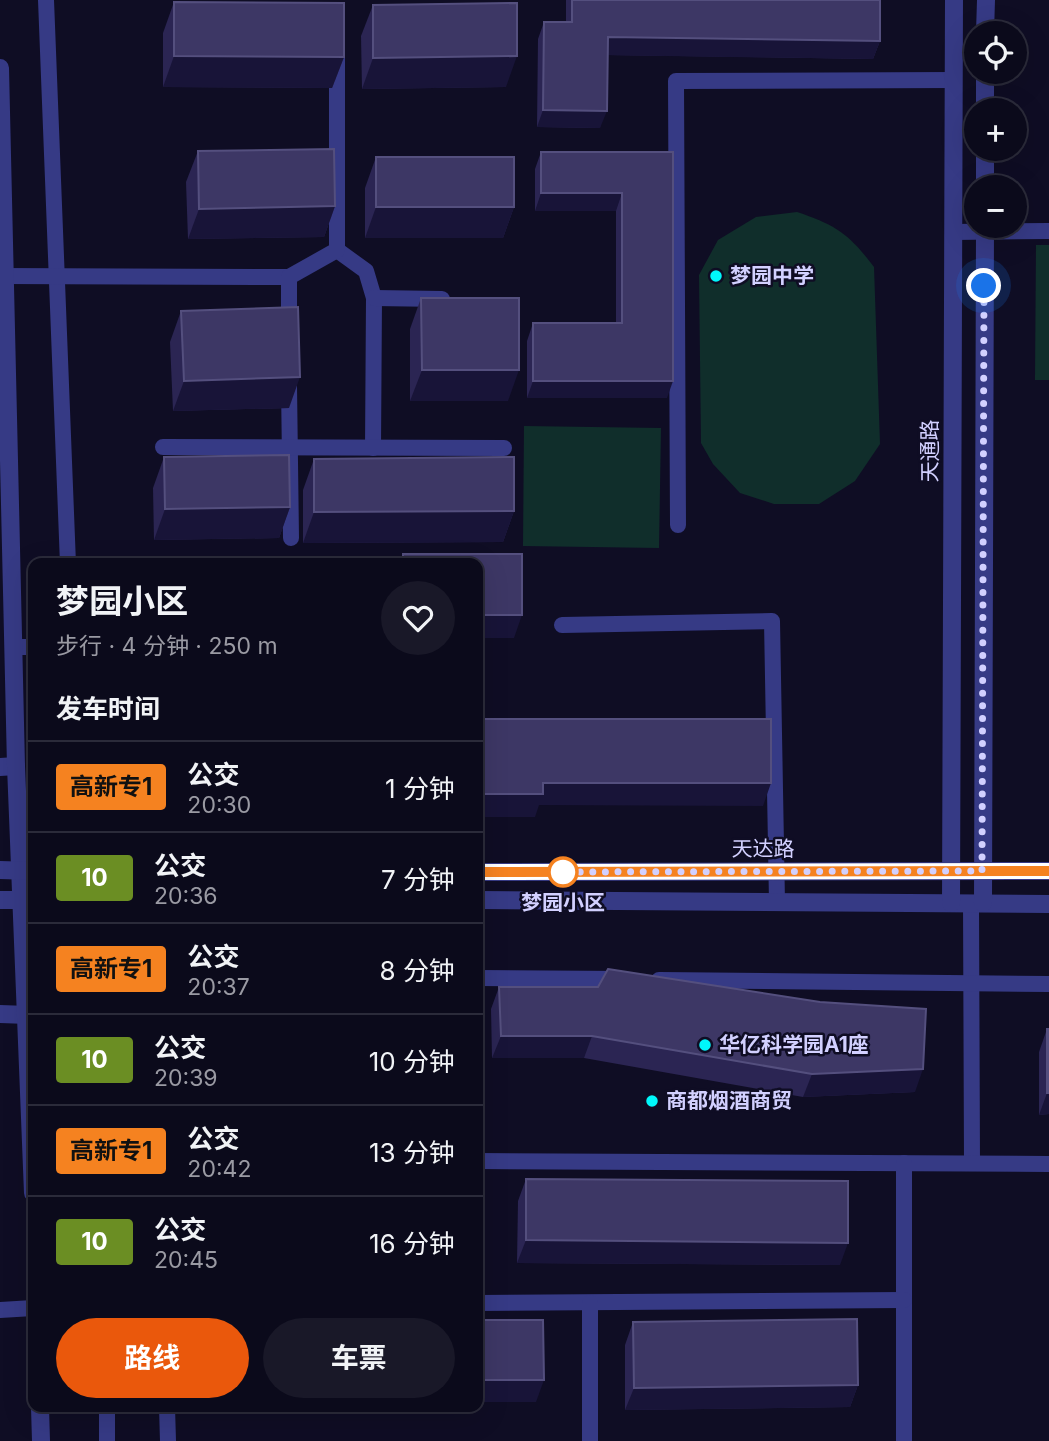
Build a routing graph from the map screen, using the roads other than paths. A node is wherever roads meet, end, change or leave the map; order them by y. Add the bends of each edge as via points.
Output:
1 (46, 0) edge
2 (954, 0) edge
3 (986, 0) edge
4 (985, 21) edge
5 (337, 46) edge
6 (0, 68) edge
7 (954, 80) junction
8 (1027, 230) edge
9 (964, 231) edge
10 (1049, 231) edge
11 (953, 232) junction
12 (985, 238) edge
13 (337, 250) junction
14 (55, 275) junction
15 (3, 276) edge
16 (289, 277) junction
17 (374, 298) junction
18 (464, 300) edge
19 (289, 342) edge
20 (289, 369) edge
21 (163, 447) dead end
22 (290, 448) junction
23 (373, 448) junction
24 (504, 449) dead end
25 (678, 525) dead end
26 (291, 538) edge
27 (68, 558) edge
28 (562, 625) dead end
29 (13, 647) junction
30 (28, 647) edge
31 (8, 766) edge
32 (0, 870) edge
33 (27, 871) edge
34 (951, 871) junction
35 (982, 871) junction
36 (1049, 871) edge
37 (483, 872) edge
38 (776, 872) junction
39 (0, 900) edge
40 (28, 900) edge
41 (483, 900) edge
42 (777, 902) junction
43 (951, 903) junction
44 (977, 903) junction
45 (1049, 904) edge
46 (483, 978) edge
47 (971, 984) junction
48 (1049, 984) edge
49 (0, 1014) edge
50 (28, 1015) joint
51 (483, 1161) edge
52 (904, 1163) junction
53 (972, 1163) junction
54 (1049, 1164) edge
55 (904, 1300) junction
56 (483, 1303) edge
57 (590, 1303) junction
58 (28, 1308) edge
59 (0, 1310) edge
60 (40, 1412) edge
61 (107, 1412) edge
62 (167, 1412) edge
63 (41, 1441) edge
64 (107, 1441) edge
65 (168, 1441) edge
66 (590, 1441) edge
67 (904, 1441) edge

1 - 14 lane
2 - 7 street, 天通路
3 - 4 street
5 - 13 lane
6 - 15 street
7 - 11 street, 天通路
7 - 25 lane via 676,81
8 - 10 lane
9 - 11 lane
11 - 34 street, 天通路
12 - 35 street
13 - 16 lane
13 - 17 lane via 366,271
14 - 15 lane
14 - 16 lane
14 - 27 lane
15 - 29 street
16 - 19 lane
17 - 18 lane
17 - 23 lane
20 - 22 lane
21 - 22 lane
22 - 23 lane
22 - 26 lane
23 - 24 lane
28 - 38 lane via 772,621
29 - 30 lane
29 - 31 street
31 - 33 street
32 - 33 street
33 - 40 street
34 - 35 street, 天达路
34 - 38 street, 天达路
34 - 43 street, 天通路
35 - 36 street, 天达路
35 - 44 street
37 - 38 street, 天达路
38 - 42 lane
39 - 40 street
40 - 50 street
41 - 42 street
42 - 43 street
43 - 44 street
44 - 45 street
44 - 47 lane
46 - 47 lane
47 - 48 lane
47 - 53 lane
49 - 50 street
51 - 52 lane
52 - 53 lane
52 - 55 lane
53 - 54 lane
55 - 57 lane
55 - 67 lane
56 - 57 lane
57 - 66 lane
58 - 59 lane
60 - 63 street
61 - 64 lane
62 - 65 lane

